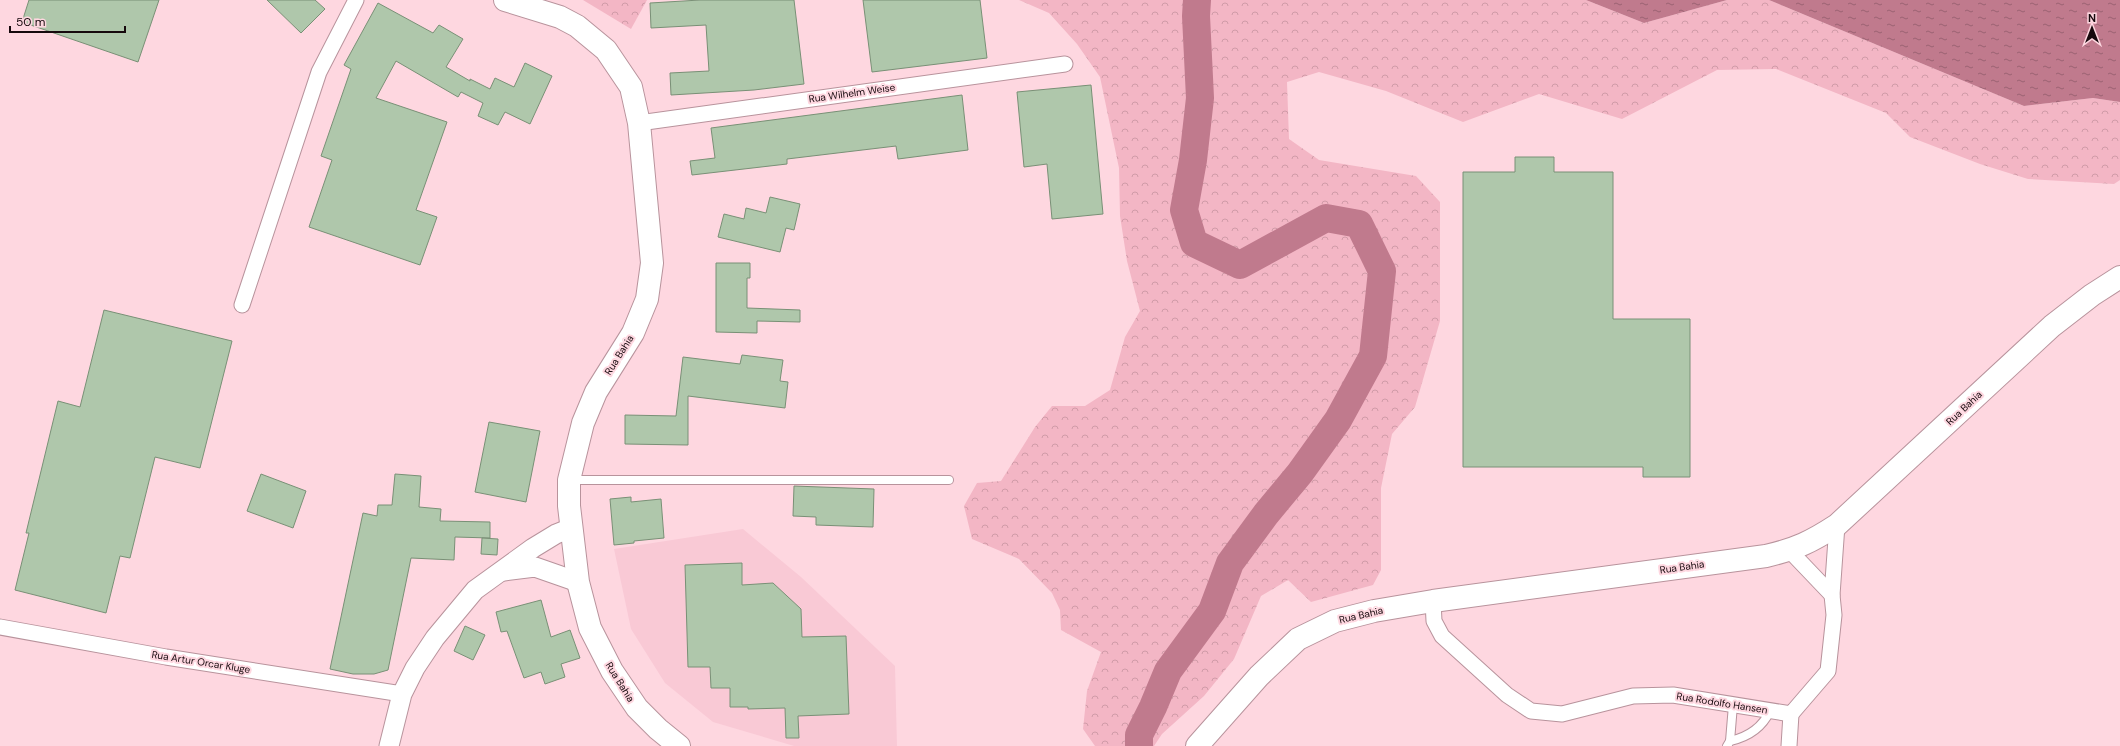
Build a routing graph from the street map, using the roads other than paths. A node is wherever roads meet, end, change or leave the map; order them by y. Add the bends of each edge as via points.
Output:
1 (356, 0) edge
2 (505, 0) edge
3 (1065, 64) dead end
4 (639, 123) junction
5 (2120, 277) edge
6 (242, 305) dead end
7 (569, 480) junction
8 (949, 480) dead end
9 (1837, 525) junction
10 (571, 528) junction
11 (533, 548) junction
12 (1790, 551) junction
13 (535, 567) junction
14 (500, 571) junction
15 (578, 582) junction
16 (1832, 595) junction
17 (1432, 601) junction
18 (0, 627) edge
19 (402, 694) junction
20 (1733, 705) junction
21 (1770, 711) junction
22 (1791, 714) junction
23 (1729, 743) edge
24 (1202, 744) edge
25 (388, 746) edge
26 (679, 746) edge
27 (1789, 746) edge

1 - 6 street via 319,72
2 - 4 main road, Rua Bahia via 560,17 577,26 606,50 631,87
3 - 4 street, Rua Wilhelm Weise
4 - 7 main road, Rua Bahia via 652,263 647,299 633,333 596,392 582,423
5 - 9 main road, Rua Bahia via 2052,326
7 - 8 lane
7 - 10 main road, Rua Bahia
9 - 12 main road, Rua Bahia via 1812,542
9 - 16 street
10 - 11 street
10 - 15 main road, Rua Bahia
11 - 13 street
11 - 14 street
12 - 16 street
12 - 17 main road, Rua Bahia
13 - 14 street
13 - 15 street
14 - 19 street via 475,590 435,638
15 - 26 main road, Rua Bahia via 590,628 612,671 637,708
16 - 22 street via 1834,615 1828,671
17 - 20 street, Rua Rodolfo Hansen via 1434,621 1442,636 1507,695 1531,711 1562,714 1634,696 1673,695
17 - 24 main road, Rua Bahia via 1335,621 1298,639 1259,676
18 - 19 street, Rua Artur Orcar Kluge
19 - 25 street
20 - 21 street, Rua Rodolfo Hansen
20 - 23 lane
21 - 22 street, Rua Rodolfo Hansen
21 - 23 lane via 1766,719 1746,737
22 - 27 street

